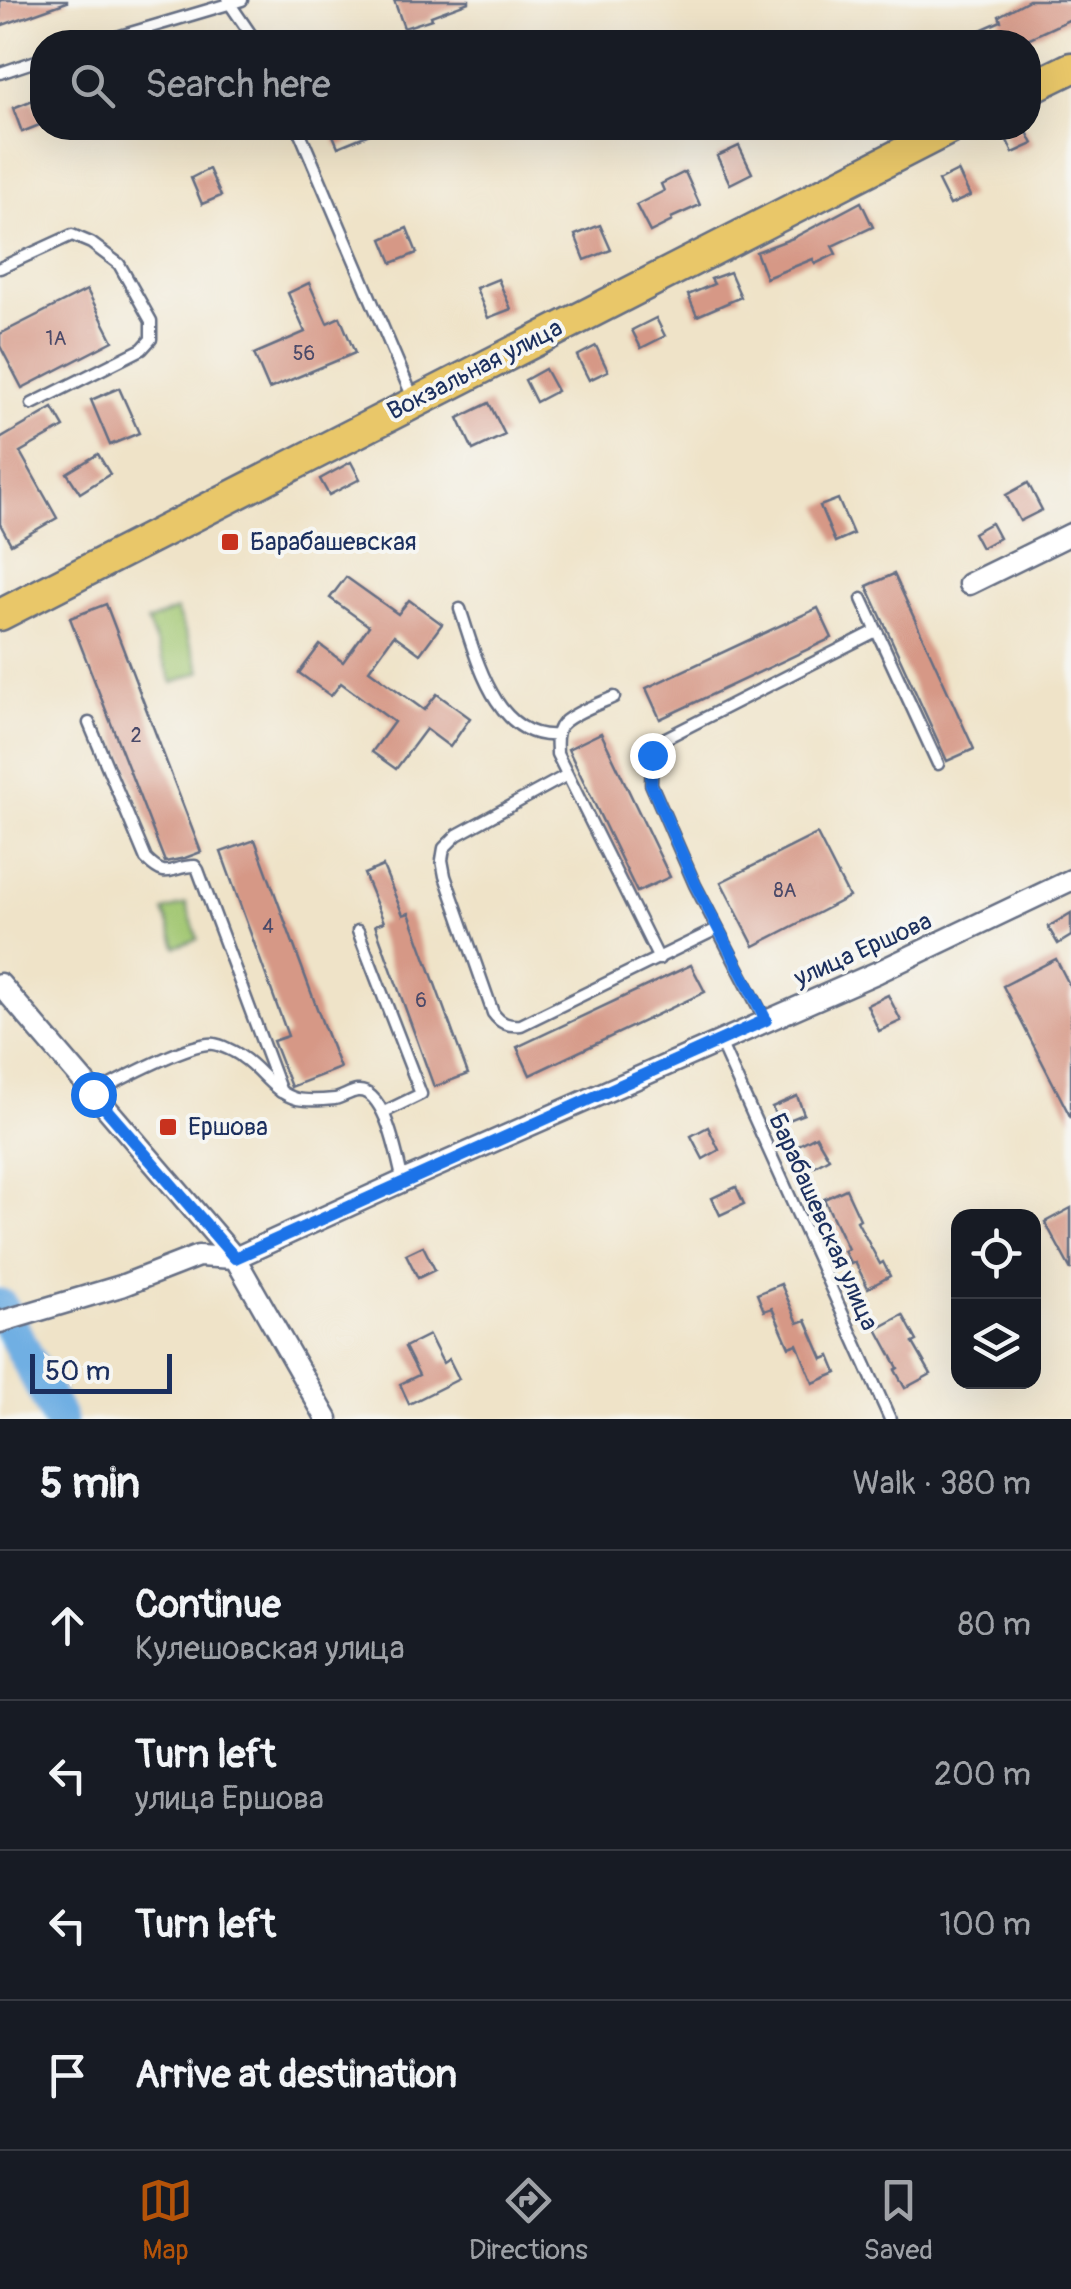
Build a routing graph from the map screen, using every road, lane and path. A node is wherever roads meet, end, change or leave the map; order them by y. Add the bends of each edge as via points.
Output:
1 (233, 1) edge
2 (139, 30) edge
3 (249, 30) edge
4 (30, 64) edge
5 (1071, 68) edge
6 (0, 73) edge
7 (1041, 83) edge
8 (303, 140) edge
9 (928, 140) edge
10 (0, 268) edge
11 (415, 401) junction
12 (32, 404) dead end
13 (1071, 534) edge
14 (969, 584) dead end
15 (862, 599) dead end
16 (460, 609) dead end
17 (0, 615) edge
18 (876, 630) junction
19 (614, 697) dead end
20 (89, 723) dead end
21 (556, 735) junction
22 (938, 764) dead end
23 (567, 775) junction
24 (1070, 883) edge
25 (717, 929) junction
26 (358, 931) dead end
27 (659, 959) junction
28 (0, 984) edge
29 (766, 1020) junction
30 (720, 1042) junction
31 (280, 1092) junction
32 (93, 1094) junction
33 (384, 1112) junction
34 (404, 1181) junction
35 (235, 1258) junction
36 (0, 1322) edge
37 (327, 1419) edge
38 (890, 1419) edge

1 - 2 lane
1 - 3 lane
4 - 6 lane
5 - 7 main road
8 - 11 lane
9 - 11 main road, Вокзальная улица
10 - 12 lane via 72,234 119,264 151,321 151,339 142,349
11 - 17 main road, Вокзальная улица
13 - 14 street
15 - 18 lane
16 - 21 lane via 486,682 504,711 528,732
18 - 22 lane
18 - 25 lane via 658,742 651,784
19 - 21 lane via 567,720
20 - 31 lane via 146,859 157,870 198,870
21 - 23 lane
23 - 27 lane
23 - 27 lane via 444,848 450,896 493,1013 499,1022 521,1025
24 - 29 street, улица Ершова
25 - 27 lane
25 - 29 lane
26 - 33 lane via 421,1094
28 - 32 street
29 - 30 street, улица Ершова
30 - 34 street, улица Ершова
30 - 38 lane, Барабашевская улица
31 - 32 lane via 242,1056 214,1044 146,1066
31 - 33 lane via 300,1100 368,1092
32 - 35 street
33 - 34 lane
34 - 35 street, улица Ершова
35 - 36 street via 198,1256
35 - 37 street

